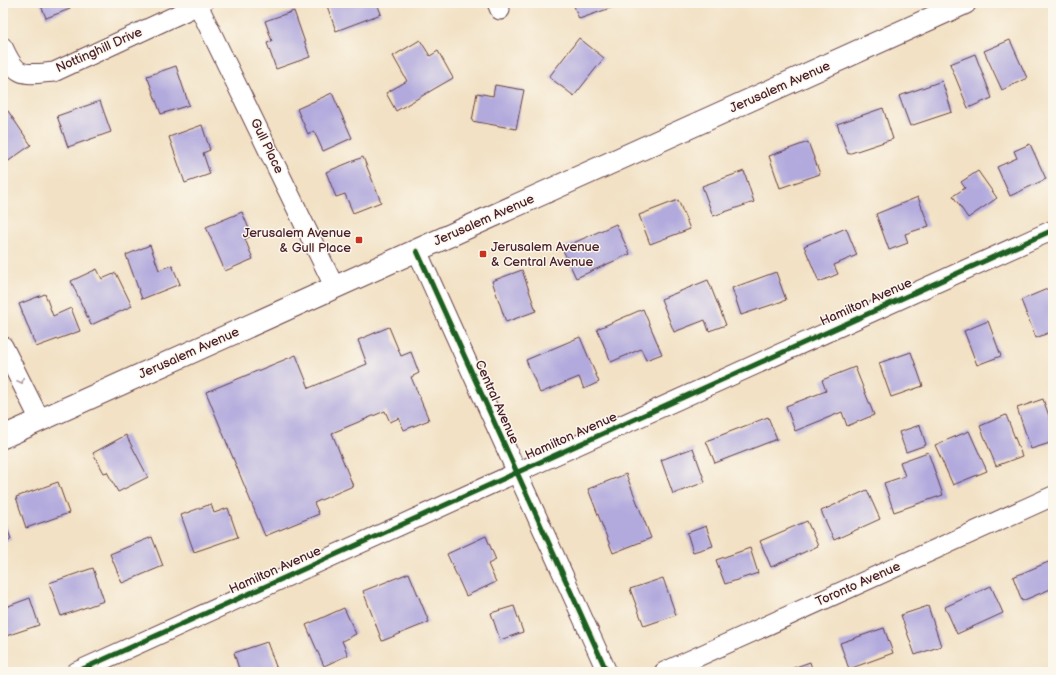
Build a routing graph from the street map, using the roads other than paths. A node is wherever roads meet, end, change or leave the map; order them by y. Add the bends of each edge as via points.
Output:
1 (965, 3) edge
2 (201, 4) edge
3 (3, 47) edge
4 (1053, 230) edge
5 (417, 250) junction
6 (335, 288) junction
7 (3, 346) edge
8 (40, 420) junction
9 (3, 437) edge
10 (517, 472) junction
11 (1053, 496) edge
12 (76, 672) edge
13 (607, 672) edge
14 (664, 672) edge

1 - 5 main road, Jerusalem Avenue
2 - 3 street, Nottinghill Drive via 54,72 26,75 12,66
2 - 6 street, Gull Place
4 - 10 street, Hamilton Avenue
5 - 6 main road, Jerusalem Avenue
5 - 10 street, Central Avenue
6 - 8 main road, Jerusalem Avenue
7 -> 8 street
8 - 9 main road, Jerusalem Avenue
10 - 12 street, Hamilton Avenue
10 - 13 street, Central Avenue
11 - 14 street, Toronto Avenue

